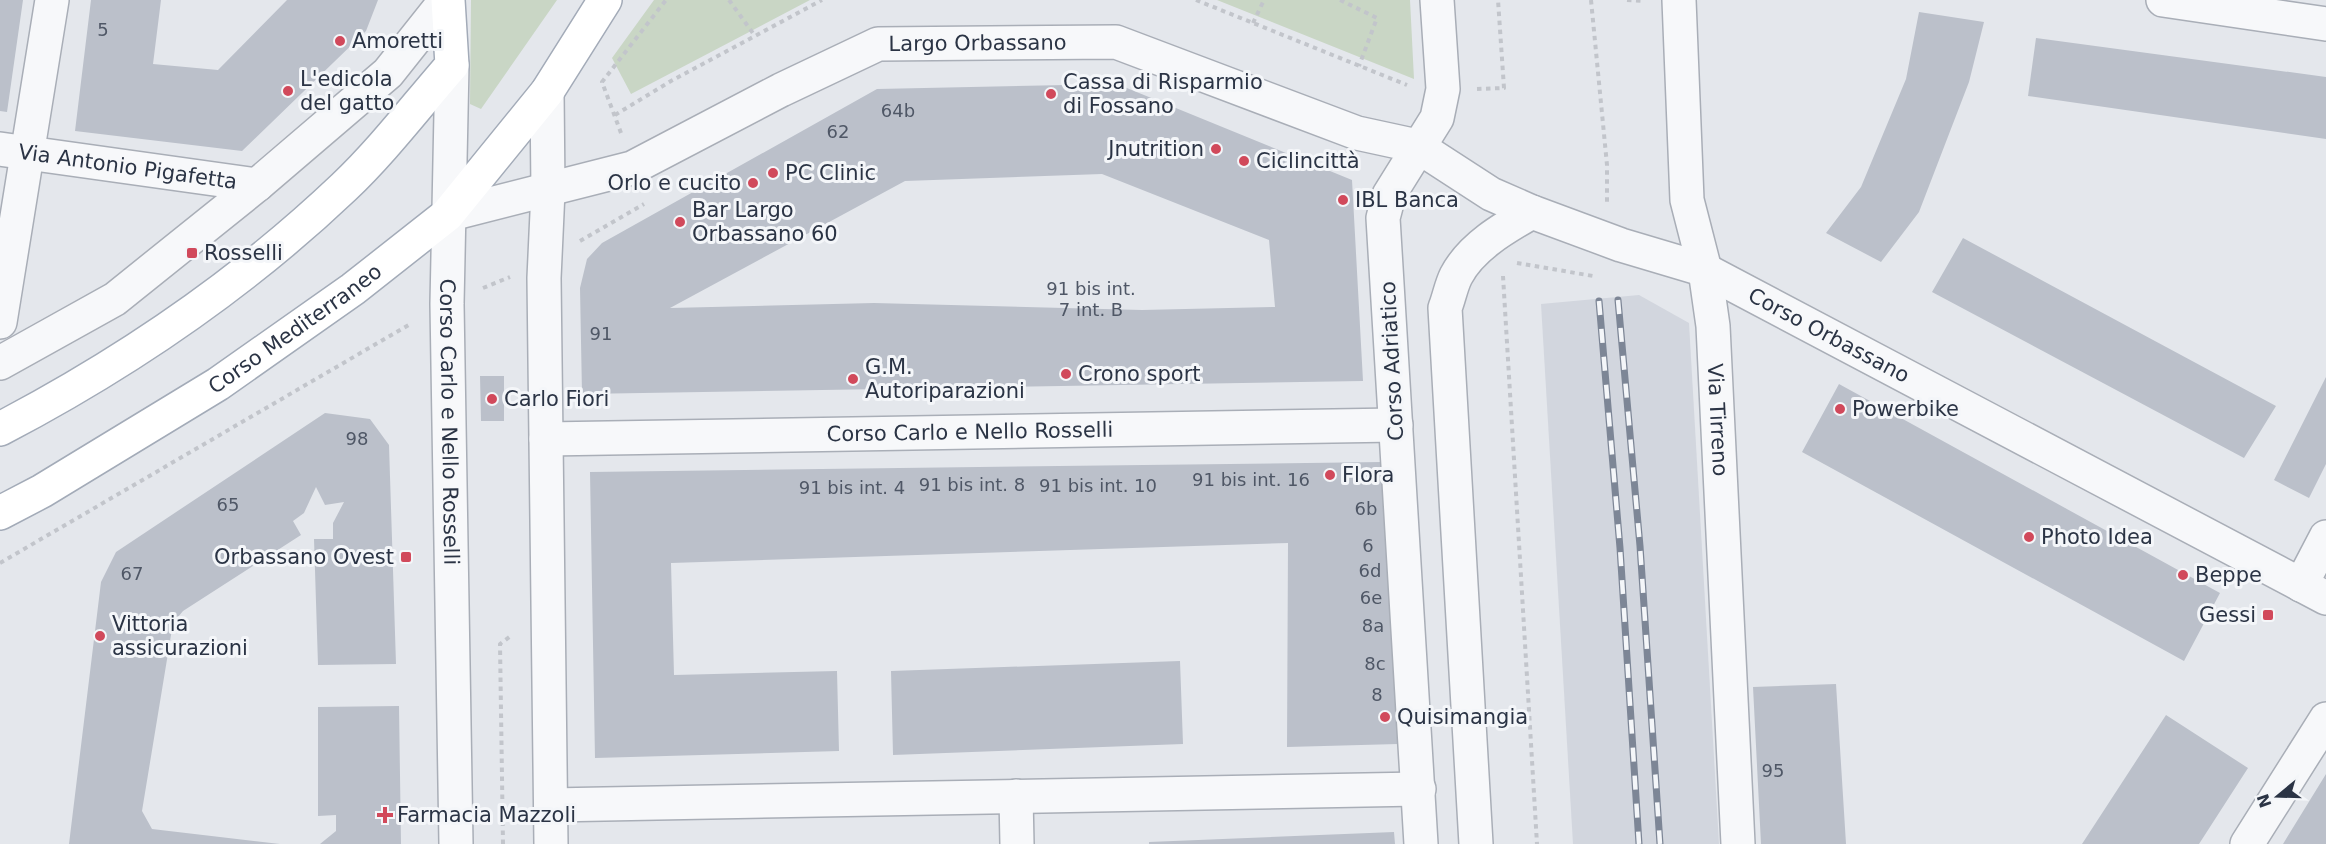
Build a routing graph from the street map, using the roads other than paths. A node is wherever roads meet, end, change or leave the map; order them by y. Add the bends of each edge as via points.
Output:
1 (52, 0) edge
2 (447, 0) edge
3 (605, 0) edge
4 (1437, 0) edge
5 (1679, 0) edge
6 (2163, 0) edge
7 (2326, 24) edge
8 (452, 65) junction
9 (547, 92) junction
10 (1440, 103) junction
11 (1417, 146) junction
12 (14, 151) edge
13 (1462, 176) junction
14 (257, 185) junction
15 (548, 190) junction
16 (1532, 212) junction
17 (447, 215) junction
18 (1705, 270) junction
19 (0, 322) edge
20 (0, 363) edge
21 (1396, 425) junction
22 (0, 429) edge
23 (546, 439) junction
24 (0, 513) edge
25 (2326, 537) edge
26 (2314, 592) edge
27 (2326, 719) edge
28 (1419, 789) junction
29 (1016, 796) junction
30 (551, 805) junction
31 (456, 844) edge
32 (551, 844) edge
33 (1017, 844) edge
34 (1421, 844) edge
35 (1476, 844) edge
36 (1738, 844) edge
37 (2247, 844) edge

1 - 12 street
2 - 8 main road, Corso Carlo e Nello Rosselli
2 - 14 street via 388,73
3 - 9 main road
4 - 10 street
5 - 18 street, Via Tirreno via 1687,200
6 - 7 street
8 - 17 street, Corso Carlo e Nello Rosselli
8 - 22 main road via 345,185 249,272 147,345
9 - 15 street
9 - 17 main road, Corso Mediterraneo
10 - 11 street, Corso Adriatico
10 - 13 street
11 - 13 street, Corso Orbassano
11 - 15 street, Largo Orbassano via 1357,133 1116,42 878,44 632,168
11 - 21 street, Corso Adriatico via 1389,195 1383,218
12 - 14 street, Via Antonio Pigafetta
12 - 19 street
13 - 16 street, Corso Orbassano
14 - 20 street via 115,299
15 - 17 street, Largo Orbassano
15 - 23 street
16 - 18 street, Corso Orbassano
16 - 35 street via 1505,228 1491,254 1456,275 1445,308
17 - 24 main road, Corso Mediterraneo via 344,296 218,384
17 - 31 street, Corso Carlo e Nello Rosselli
18 - 26 street, Corso Orbassano
18 - 36 street, Via Tirreno via 1713,326
21 - 23 street, Corso Carlo e Nello Rosselli
21 - 28 street, Corso Adriatico
23 - 30 street
25 - 26 street
27 - 37 street
28 - 29 street
28 - 34 street, Corso Adriatico
29 - 30 street
29 - 33 street
30 - 32 street

